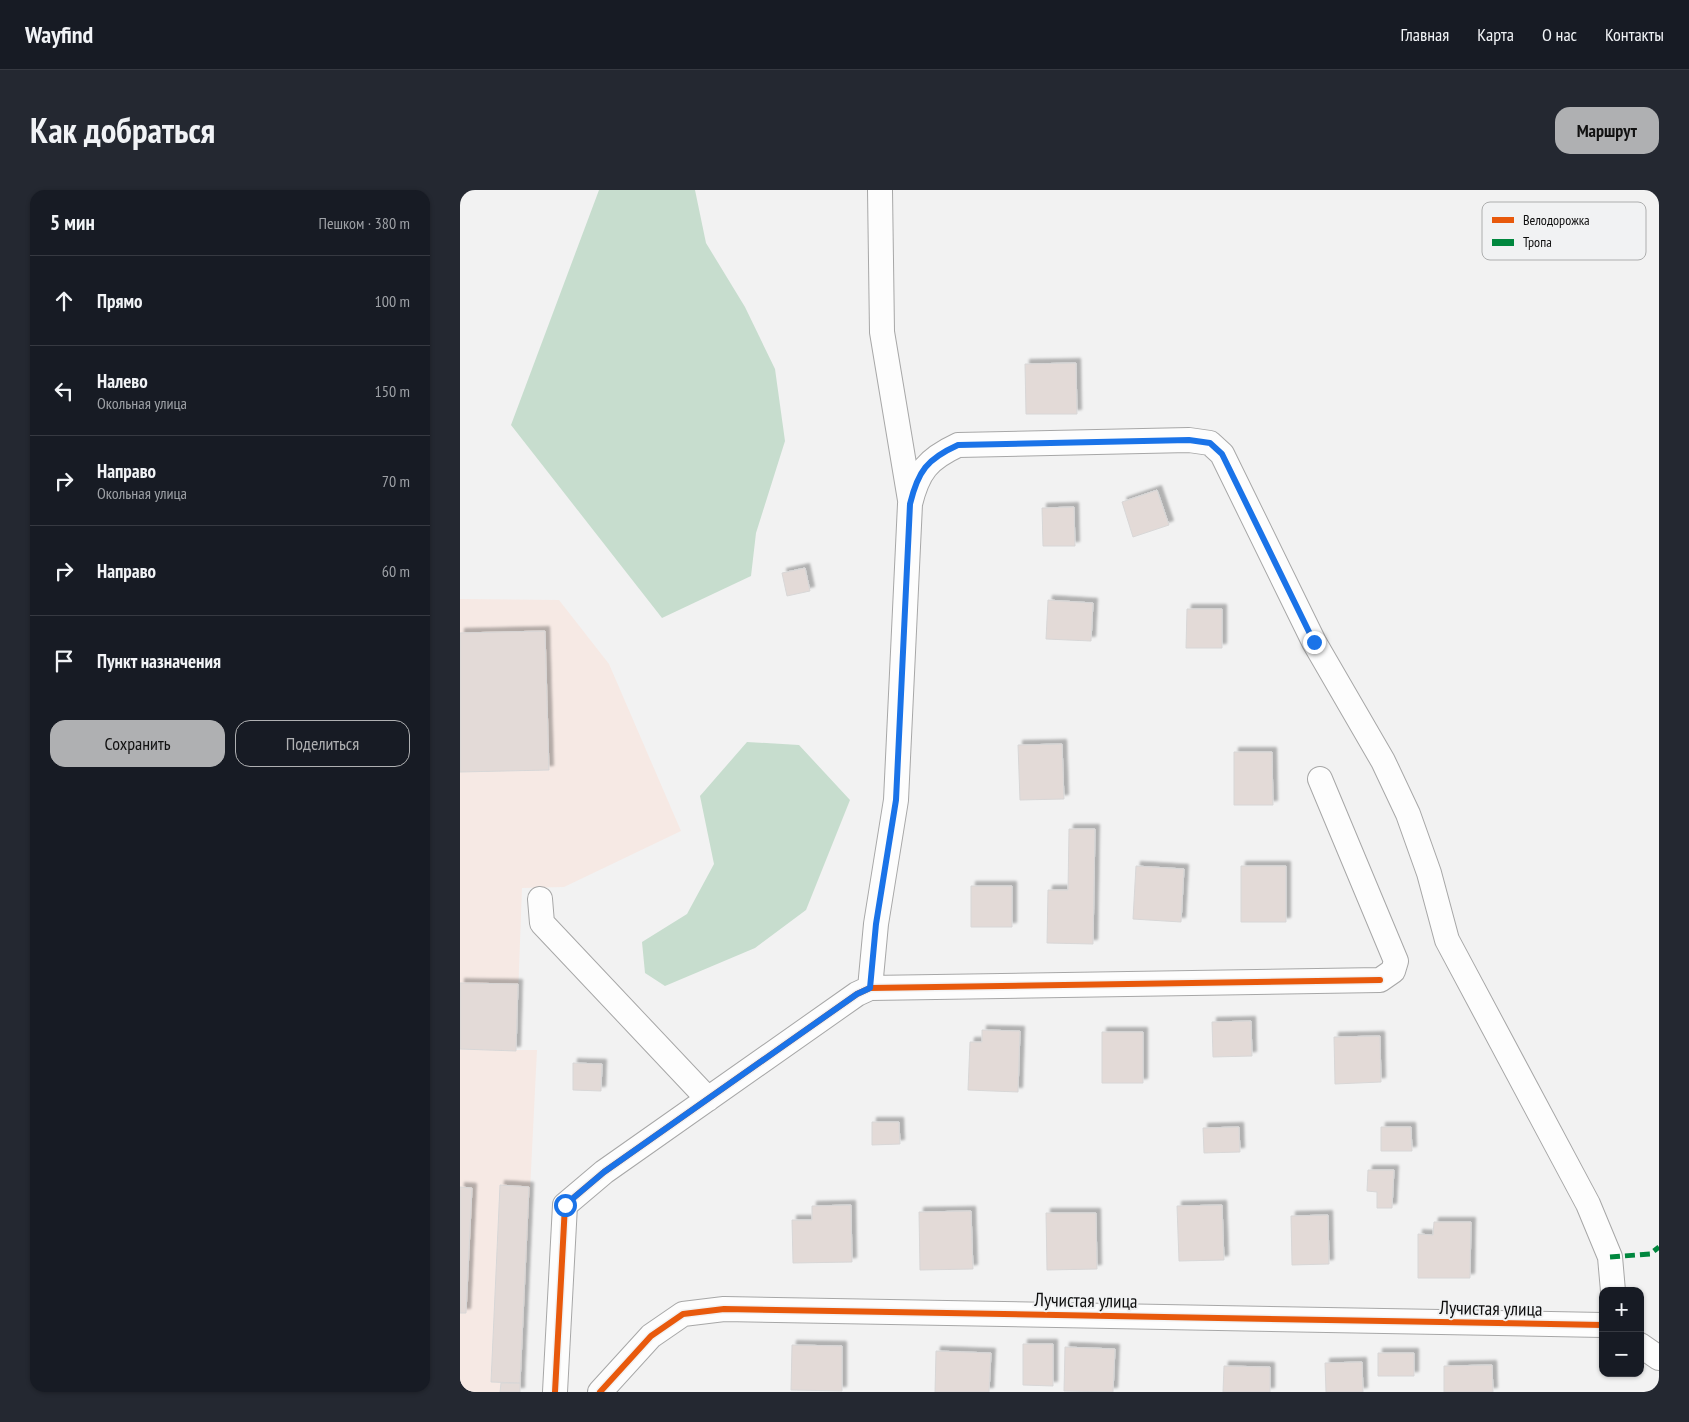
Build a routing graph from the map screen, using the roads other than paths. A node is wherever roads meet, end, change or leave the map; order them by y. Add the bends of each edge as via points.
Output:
1 (880, 190) edge
2 (910, 504) junction
3 (1320, 779) dead end
4 (540, 899) dead end
5 (870, 988) junction
6 (708, 1099) junction
7 (1613, 1287) edge
8 (1599, 1325) edge
9 (1644, 1348) edge
10 (1659, 1358) edge
11 (555, 1392) edge
12 (600, 1392) edge

1 - 2 street via 882,332
2 - 5 street via 896,800 876,924
2 - 7 street via 915,484 925,466 940,453 958,445 1189,440 1210,443 1222,454 1314,642 1382,760 1408,814 1429,873 1447,940 1588,1204 1610,1256
3 - 5 street via 1396,961 1393,971 1380,980
4 - 6 street via 542,923
5 - 6 street
6 - 11 street via 604,1172 565,1205
8 - 12 street, Лучистая улица via 724,1309 683,1314 651,1336
9 - 10 street

